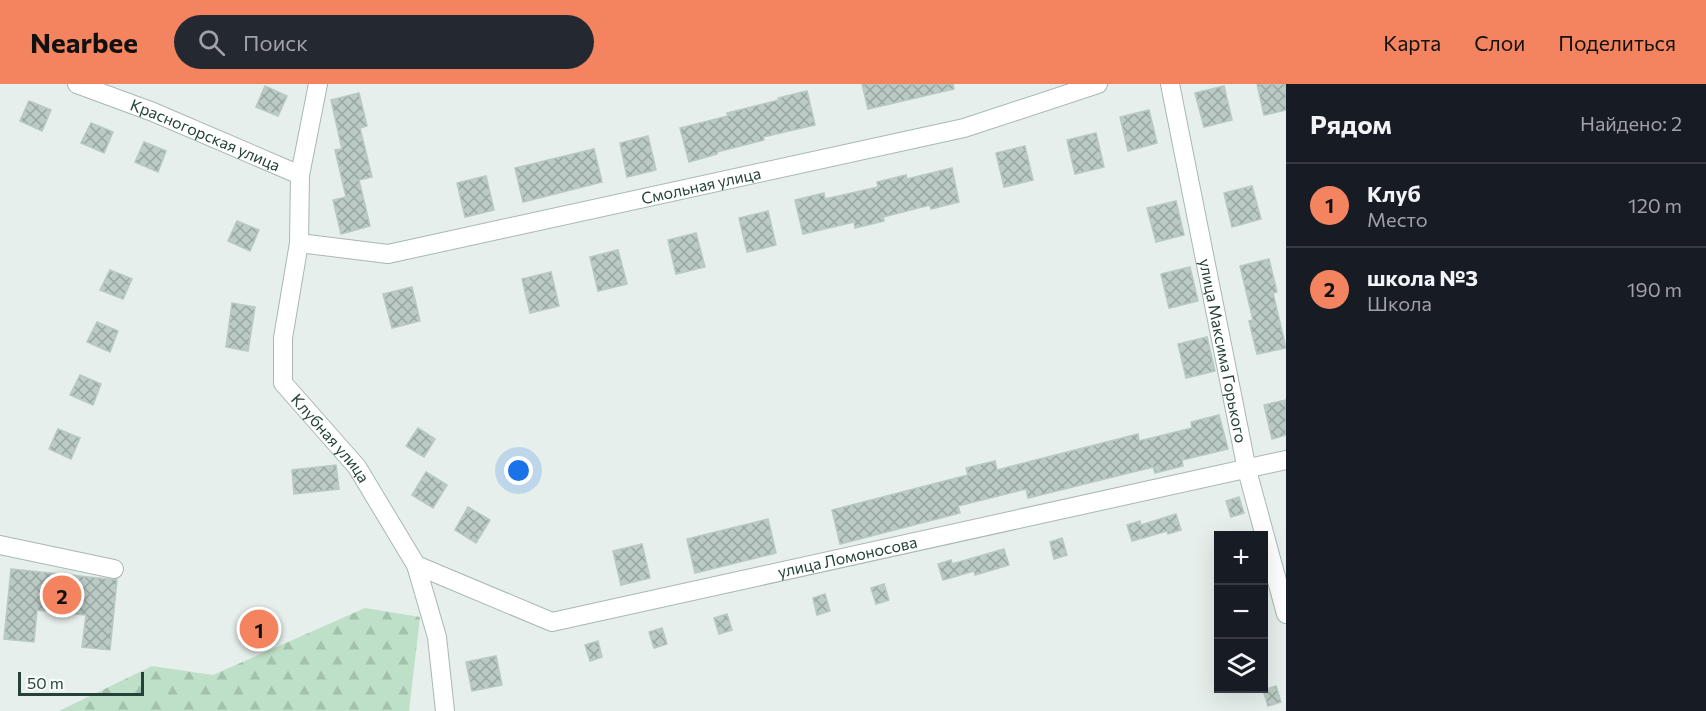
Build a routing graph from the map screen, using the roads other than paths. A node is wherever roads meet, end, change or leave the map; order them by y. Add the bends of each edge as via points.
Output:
1 (77, 84) edge
2 (318, 84) edge
3 (1098, 84) edge
4 (1170, 84) edge
5 (300, 175) junction
6 (299, 243) junction
7 (1286, 460) edge
8 (1247, 470) junction
9 (0, 545) edge
10 (416, 564) junction
11 (114, 569) dead end
12 (1286, 614) edge
13 (445, 711) edge

1 - 5 street, Красногорская улица
2 - 5 street, Клубная улица
3 - 6 street, Смольная улица via 964,128 388,254
4 - 8 street, улица Максима Горького
5 - 6 street, Клубная улица
6 - 10 street, Клубная улица via 282,338 283,383 357,467
7 - 8 street, улица Ломоносова
8 - 10 street, улица Ломоносова via 552,622
8 - 12 street, улица Максима Горького
9 - 11 street
10 - 13 street, Клубная улица via 437,637

